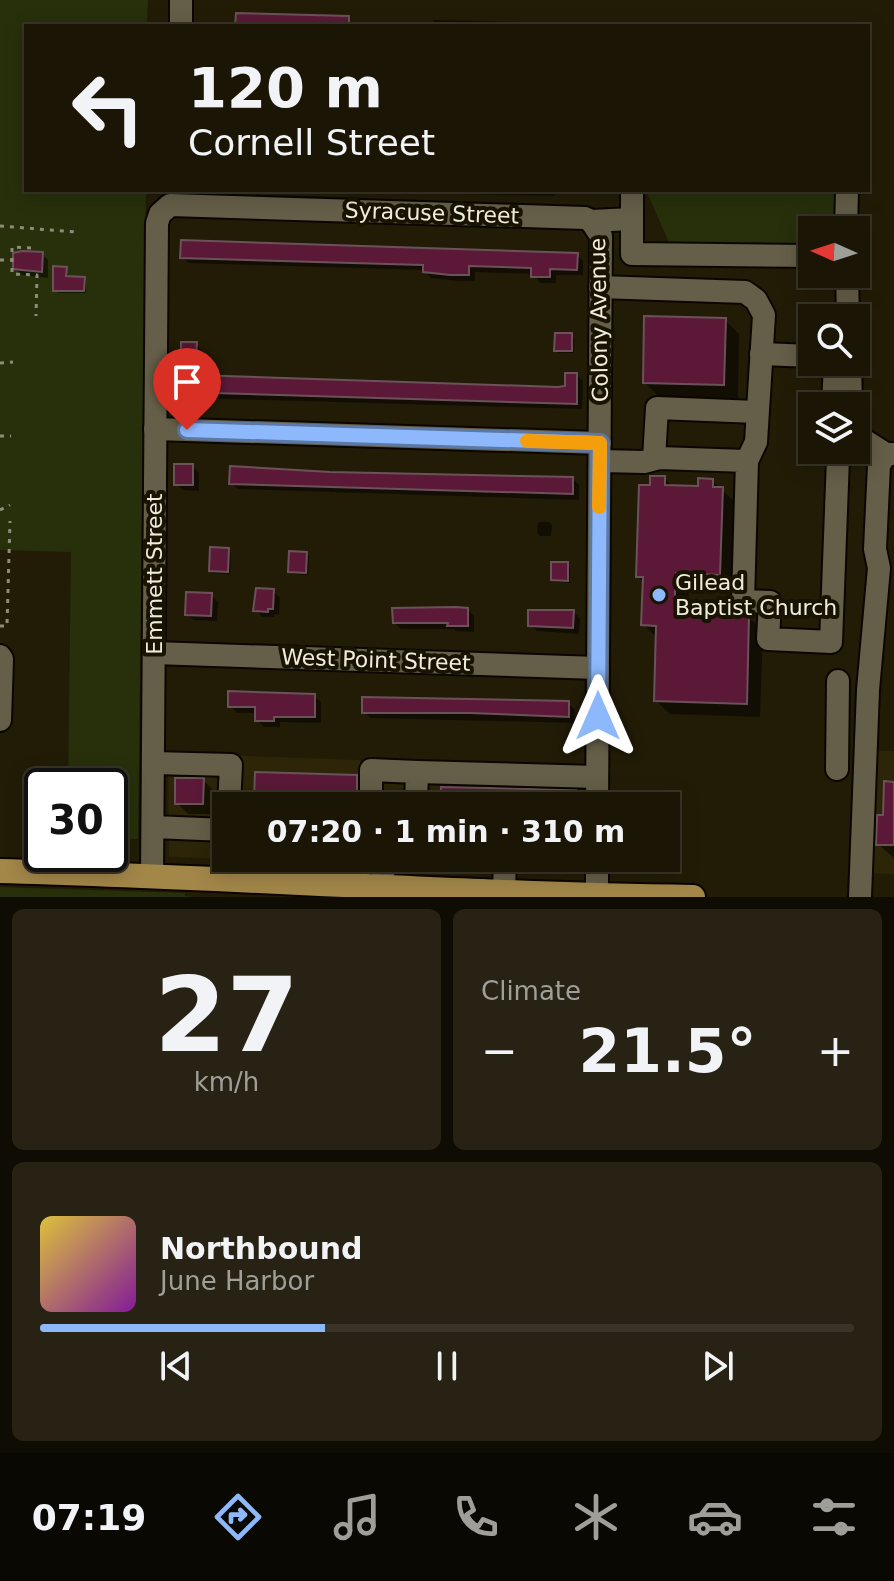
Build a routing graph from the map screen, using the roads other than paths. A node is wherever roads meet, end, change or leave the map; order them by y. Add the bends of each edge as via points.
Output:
1 (181, 0) edge
2 (181, 24) edge
3 (632, 192) edge
4 (847, 192) edge
5 (177, 197) edge
6 (846, 216) edge
7 (632, 219) junction
8 (591, 221) junction
9 (798, 256) edge
10 (600, 287) junction
11 (761, 354) junction
12 (798, 355) edge
13 (757, 412) junction
14 (155, 429) junction
15 (870, 443) edge
16 (600, 452) junction
17 (890, 454) edge
18 (654, 459) junction
19 (747, 461) junction
20 (838, 464) edge
21 (154, 653) junction
22 (0, 656) edge
23 (598, 668) junction
24 (838, 681) dead end
25 (0, 720) edge
26 (153, 763) junction
27 (837, 769) dead end
28 (417, 772) junction
29 (597, 777) junction
30 (230, 792) edge
31 (371, 792) edge
32 (416, 792) edge
33 (597, 792) edge
34 (153, 827) junction
35 (212, 829) edge
36 (0, 871) edge
37 (294, 872) edge
38 (316, 872) edge
39 (384, 872) edge
40 (505, 872) edge
41 (602, 872) edge
42 (152, 875) junction
43 (219, 884) edge
44 (382, 886) junction
45 (504, 892) junction
46 (611, 896) edge
47 (693, 897) edge
48 (860, 897) edge

1 - 2 street
3 - 7 street
4 - 6 street
5 - 8 street, Syracuse Street
5 - 14 street, Emmett Street via 157,223
7 - 8 street, Syracuse Street
7 - 9 street via 632,254
8 - 10 street, Colony Avenue via 601,236
10 - 11 street via 745,292 764,315
10 - 16 street, Colony Avenue
11 - 12 street
11 - 13 street
13 - 18 street via 657,408
13 - 19 street via 756,442
14 - 16 street
14 - 21 street, Emmett Street
15 - 17 street
16 - 18 street via 644,462
16 - 23 street, Colony Avenue
17 - 48 street via 879,465 879,568
18 - 19 street
19 - 20 street via 743,601 770,602 768,639 831,642
21 - 23 street, West Point Street
21 - 26 street, Emmett Street
22 - 25 street
23 - 29 street, Colony Avenue
24 - 27 street
26 - 30 street via 231,765
26 - 34 street, Emmett Street
28 - 29 street
28 - 31 street via 371,770
28 - 32 street
29 - 33 street, Colony Avenue
34 - 35 street
34 - 42 street, Emmett Street
36 - 42 main road
37 - 43 main road
38 - 44 main road
39 - 44 street
40 - 45 street
41 - 46 street
42 - 43 main road
44 - 45 main road
45 - 46 main road
46 - 47 main road

